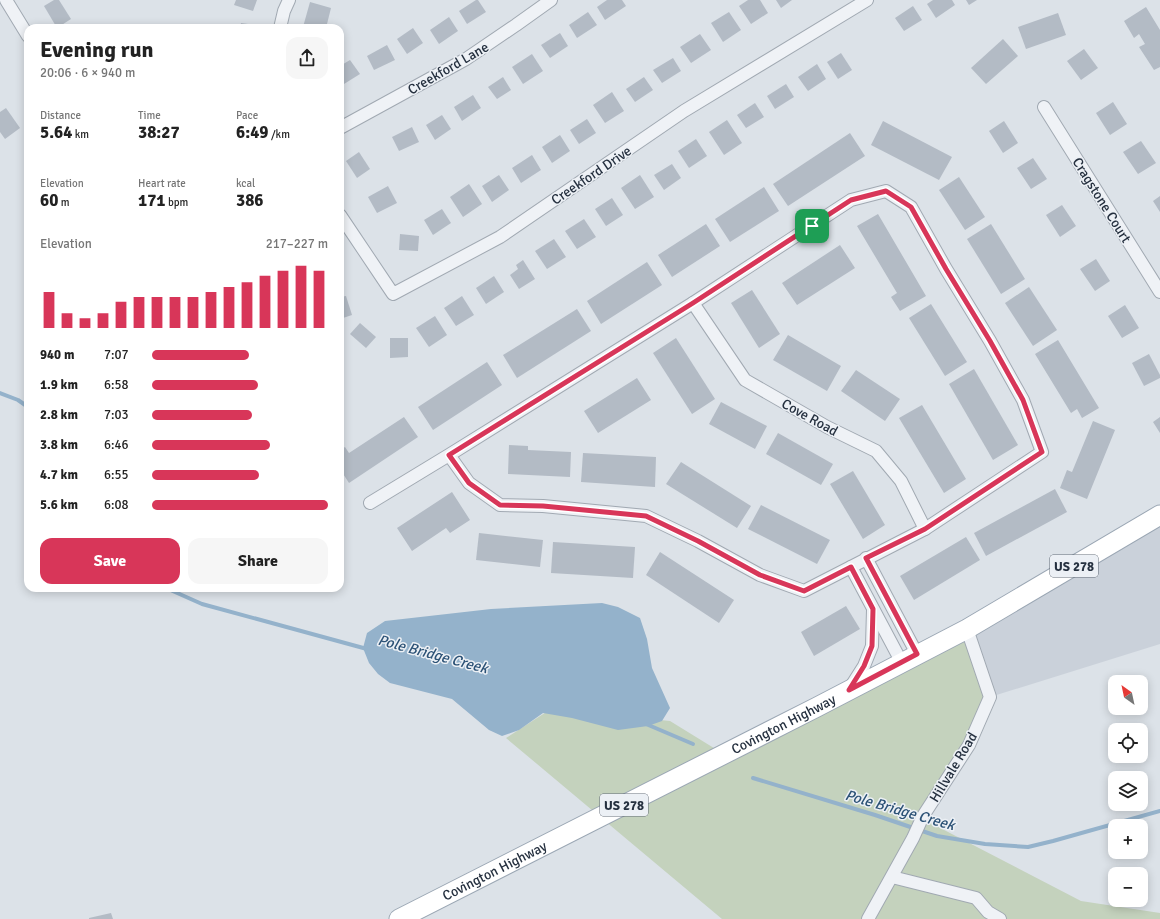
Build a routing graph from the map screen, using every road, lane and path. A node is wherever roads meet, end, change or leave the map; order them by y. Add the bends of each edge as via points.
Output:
1 (6, 0) edge
2 (289, 0) edge
3 (551, 0) edge
4 (867, 0) edge
5 (281, 24) edge
6 (24, 29) edge
7 (1044, 107) dead end
8 (344, 126) edge
9 (344, 221) edge
10 (1160, 292) edge
11 (693, 303) junction
12 (449, 455) junction
13 (370, 503) dead end
14 (1160, 516) edge
15 (925, 529) junction
16 (866, 558) junction
17 (851, 567) junction
18 (873, 609) junction
19 (967, 629) junction
20 (910, 658) junction
21 (849, 690) junction
22 (892, 877) junction
23 (399, 919) edge
24 (868, 919) edge
25 (1000, 919) edge

1 - 6 street
2 - 5 street
3 - 8 street, Creekford Lane via 466,59
4 - 9 street, Creekford Drive via 684,111 500,236 393,294
7 - 10 street, Cragstone Court
11 - 12 street
11 - 15 street, Cove Road via 745,380 876,452 900,481
11 - 15 street via 851,200 886,191 911,207 1023,400 1042,452
12 - 13 street
12 - 17 street via 469,483 500,505 543,506 646,516 760,575 804,591
14 - 19 main road, Covington Highway / US 278
15 - 16 street
16 - 17 street
16 - 20 street
17 - 18 street
18 - 20 street
18 - 21 street via 872,646 864,666
19 - 20 main road, Covington Highway / US 278
19 - 22 street, Hillvale Road via 990,697 969,745 923,816
20 - 21 main road, Covington Highway / US 278
21 - 23 main road, Covington Highway / US 278
22 - 24 street, Hillvale Road
22 - 25 street via 976,898 988,912

